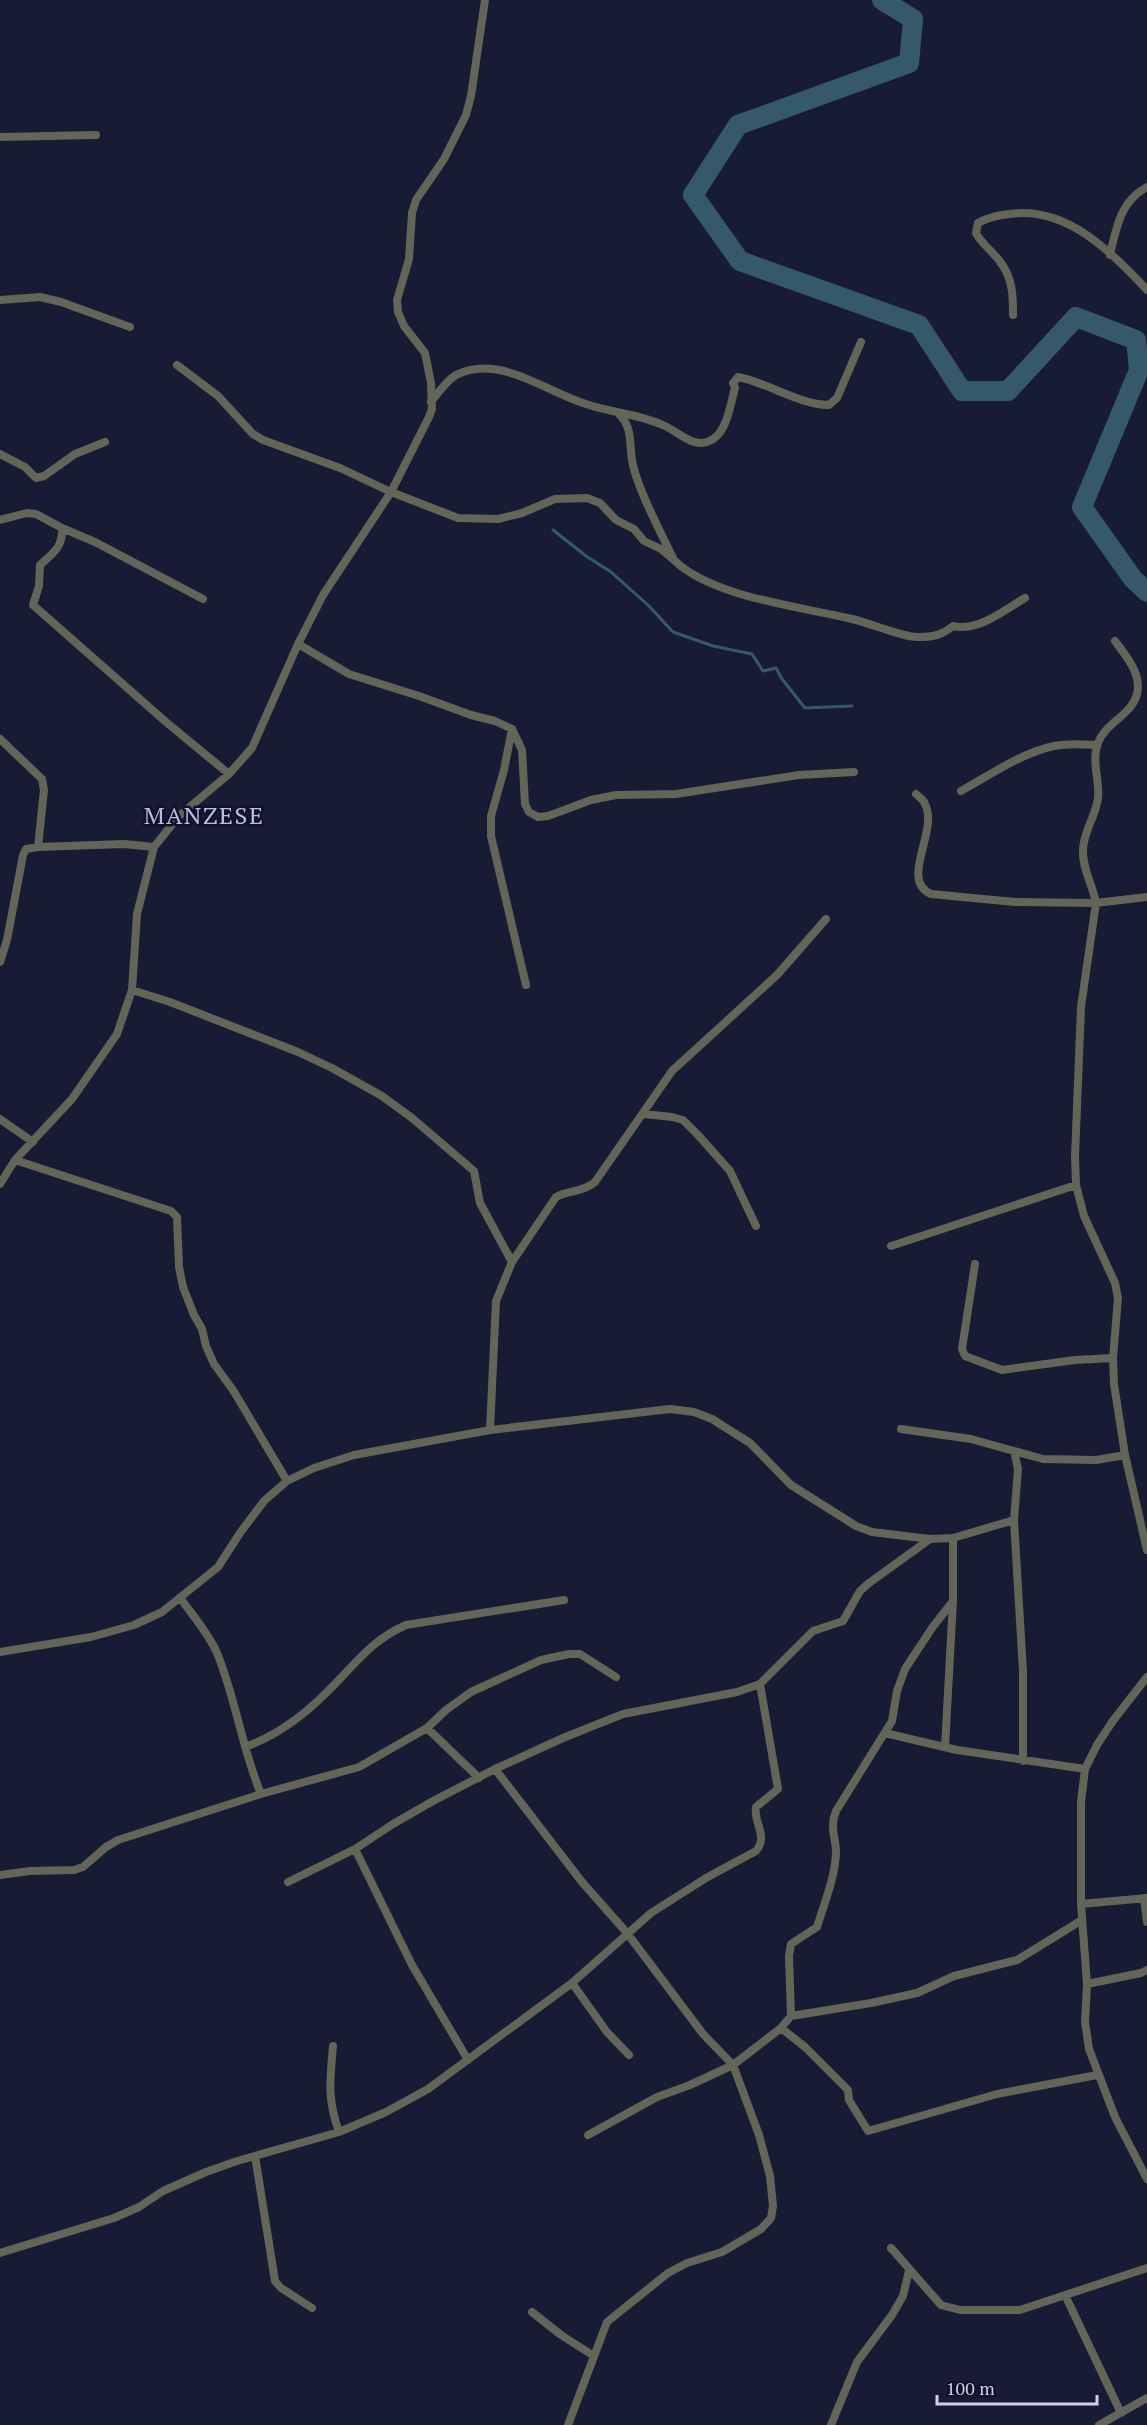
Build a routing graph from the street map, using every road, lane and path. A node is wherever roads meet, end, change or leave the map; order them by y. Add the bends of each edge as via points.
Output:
1 (485, 0) edge
2 (96, 135) dead end
3 (0, 137) edge
4 (1147, 187) edge
5 (1110, 255) junction
6 (1147, 291) edge
7 (0, 300) edge
8 (1013, 315) dead end
9 (130, 327) dead end
10 (861, 342) dead end
11 (177, 365) dead end
12 (431, 402) junction
13 (616, 410) junction
14 (105, 442) dead end
15 (0, 454) edge
16 (391, 492) junction
17 (0, 519) edge
18 (62, 528) junction
19 (674, 560) junction
20 (1025, 598) dead end
21 (203, 599) dead end
22 (1115, 641) dead end
23 (298, 644) junction
24 (512, 729) junction
25 (0, 739) edge
26 (1097, 745) junction
27 (854, 772) dead end
28 (229, 774) junction
29 (961, 792) dead end
30 (916, 794) dead end
31 (38, 847) junction
32 (154, 847) junction
33 (1147, 897) edge
34 (1096, 903) junction
35 (826, 919) dead end
36 (0, 962) edge
37 (526, 986) dead end
38 (132, 990) junction
39 (644, 1114) junction
40 (0, 1119) edge
41 (33, 1142) junction
42 (15, 1160) junction
43 (0, 1184) edge
44 (1076, 1185) junction
45 (756, 1226) dead end
46 (891, 1246) dead end
47 (512, 1262) junction
48 (975, 1264) dead end
49 (1113, 1358) junction
50 (901, 1429) dead end
51 (490, 1430) junction
52 (1014, 1451) junction
53 (1125, 1455) junction
54 (287, 1481) junction
55 (1014, 1520) junction
56 (953, 1538) junction
57 (930, 1539) junction
58 (1145, 1540) edge
59 (1147, 1550) edge
60 (181, 1599) junction
61 (564, 1600) dead end
62 (953, 1601) junction
63 (0, 1652) edge
64 (616, 1677) dead end
65 (1147, 1677) edge
66 (760, 1684) junction
67 (427, 1728) junction
68 (885, 1733) junction
69 (245, 1747) junction
70 (945, 1747) junction
71 (1023, 1761) junction
72 (495, 1769) junction
73 (1086, 1769) junction
74 (479, 1778) junction
75 (261, 1794) junction
76 (355, 1849) junction
77 (0, 1875) edge
78 (288, 1882) dead end
79 (1146, 1898) edge
80 (1081, 1904) junction
81 (1082, 1920) junction
82 (1147, 1922) edge
83 (627, 1933) junction
84 (1147, 1970) edge
85 (572, 1983) junction
86 (1087, 1984) junction
87 (791, 2016) junction
88 (780, 2028) junction
89 (333, 2046) dead end
90 (629, 2055) dead end
91 (468, 2060) junction
92 (733, 2066) junction
93 (1097, 2075) junction
94 (339, 2132) junction
95 (588, 2134) dead end
96 (255, 2156) junction
97 (1147, 2179) edge
98 (891, 2248) dead end
99 (0, 2253) edge
100 (1147, 2268) edge
101 (909, 2271) junction
102 (1065, 2295) junction
103 (312, 2308) dead end
104 (532, 2312) dead end
105 (594, 2356) junction
106 (1147, 2398) edge
107 (1120, 2413) junction
108 (568, 2425) edge
109 (831, 2425) edge
110 (1099, 2425) edge

1 - 12 street via 466,115 444,159 416,200 409,259 397,300 404,326 425,353
2 - 3 street
4 - 5 street via 1121,213
5 - 6 street
5 - 8 street via 1069,223 1047,215 1015,213 978,223 976,233 980,242 1008,274
7 - 9 street via 40,297
10 - 13 street via 837,398 829,405 815,405 738,377 733,383 735,388 722,431 705,443
11 - 16 street via 218,396 263,440 340,468
12 - 13 street via 455,376 474,369 489,369 522,376 587,405
12 - 16 street via 429,417
13 - 19 street via 627,421 634,469
14 - 15 street via 75,454 36,478 26,467
16 - 19 street via 458,518 476,520 522,513 555,499 587,498 600,503 616,520 634,529 644,542
16 - 23 street via 323,595
17 - 18 street via 36,514
18 - 21 street
18 - 28 street via 59,549 40,565 33,605
19 - 20 street via 721,587 751,597 850,618 917,638 942,635 953,626 966,629
22 - 26 street via 1135,673 1137,694 1133,704
23 - 24 street via 349,674
23 - 28 street via 252,748
24 - 27 street via 522,750 525,804 538,817 616,795 676,794 789,777
24 - 37 street via 490,816 491,836
25 - 31 street via 42,779
26 - 29 street via 1052,746 1015,761
26 - 34 street via 1098,800 1083,852
28 - 32 street via 179,816
30 - 34 street via 925,803 927,813 927,834 918,870 918,884 923,891 1005,901
31 - 32 street
31 - 36 street via 26,849 23,855
32 - 38 street via 137,914
33 - 34 street
34 - 44 street via 1081,1007
35 - 39 street via 777,975 672,1071
38 - 41 street via 117,1034 72,1099
38 - 47 street via 298,1052 382,1096 474,1171 480,1203
39 - 45 street via 683,1120 730,1172
39 - 47 street via 595,1182 556,1197
40 - 41 street
41 - 42 street
42 - 43 street
42 - 54 street via 177,1216 178,1267 206,1346
44 - 46 street
44 - 49 street via 1084,1216 1115,1283 1118,1314
47 - 51 street via 496,1301
48 - 49 street via 962,1349 965,1356 1002,1370
49 - 53 street
50 - 52 street via 971,1439
51 - 54 street via 354,1455
51 - 57 street via 670,1409 694,1412 750,1443 791,1485 856,1526 894,1536
52 - 53 street via 1043,1459 1068,1460
52 - 55 street via 1018,1469
53 - 58 street
54 - 60 street via 264,1501 219,1567
55 - 56 street
55 - 71 street via 1023,1672
56 - 57 street
56 - 62 street
57 - 66 street via 860,1591 843,1621 813,1630
58 - 59 street
60 - 63 street via 134,1625 91,1637
60 - 69 street via 216,1650
61 - 69 street via 406,1625 386,1634 301,1716 267,1739
62 - 68 street via 905,1669 892,1721
62 - 70 street
64 - 67 street via 580,1654 553,1656 471,1692
65 - 73 street via 1107,1729
66 - 72 street via 623,1714
66 - 83 street via 778,1789 756,1807 761,1845 651,1913
67 - 74 street
67 - 75 street via 359,1767
68 - 70 street
68 - 87 street via 832,1822 836,1852 817,1928 791,1944
69 - 75 street
70 - 71 street
71 - 73 street
72 - 74 street
72 - 83 street via 582,1882
73 - 80 street via 1081,1802
74 - 76 street
75 - 77 street via 118,1839 74,1870
76 - 78 street
76 - 91 street via 412,1965
79 - 80 street
79 - 82 street
80 - 81 street
81 - 86 street
81 - 87 street via 1017,1960 954,1976 916,1993
83 - 85 street
83 - 92 street via 703,2034
84 - 86 street
85 - 90 street
85 - 91 street
86 - 93 street via 1085,2022
87 - 88 street
88 - 92 street
88 - 93 street via 848,2090 849,2100 868,2131 1007,2091
89 - 94 street via 330,2108
91 - 94 street via 428,2089
92 - 95 street via 657,2097
92 - 105 street via 770,2176 771,2218 761,2229 722,2252 687,2263 646,2288 608,2322
93 - 97 street
94 - 96 street
96 - 99 street via 174,2187 114,2218
96 - 103 street via 275,2281
98 - 101 street
100 - 102 street
101 - 102 street via 941,2305 960,2310 1020,2310
101 - 109 street via 898,2306 857,2362
102 - 107 street
104 - 105 street
105 - 108 street
106 - 107 street
107 - 110 street

